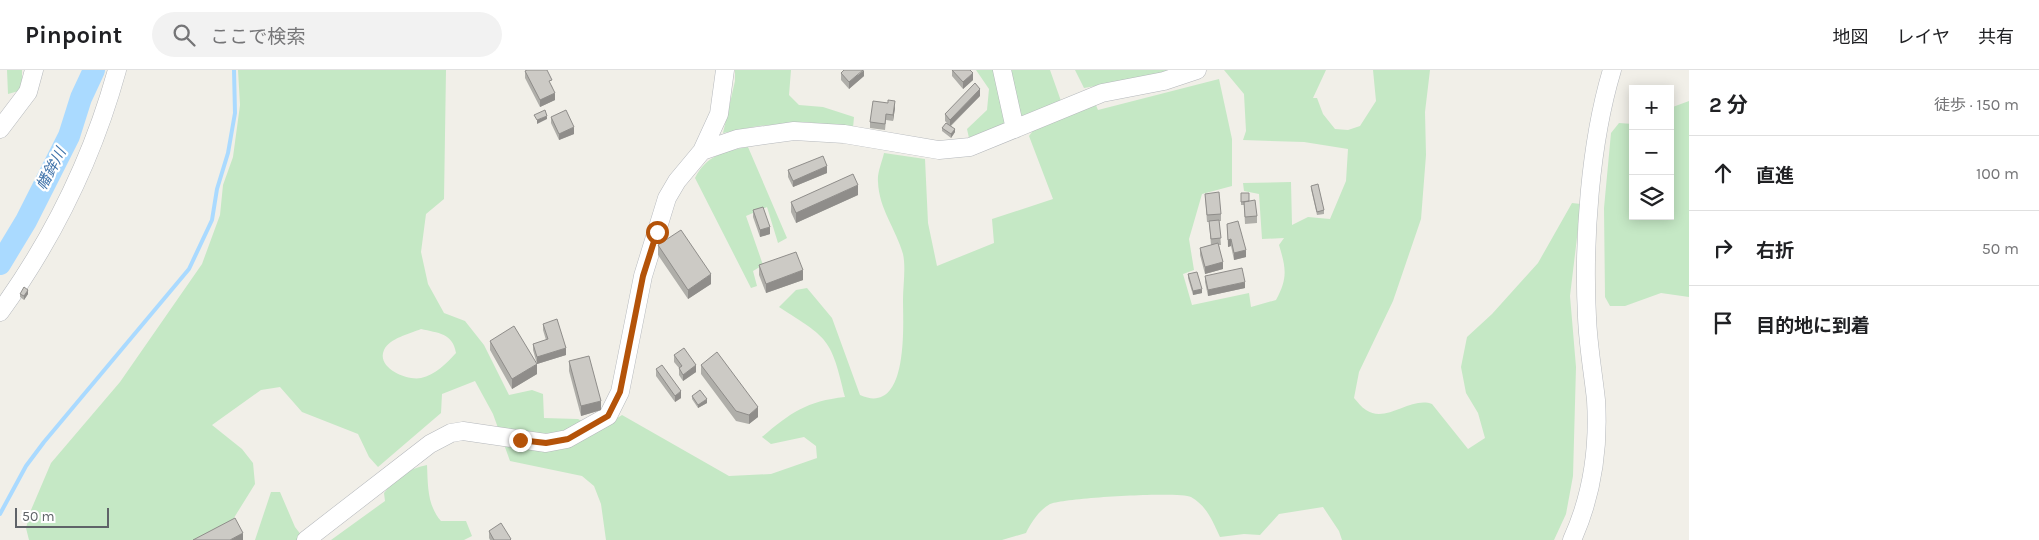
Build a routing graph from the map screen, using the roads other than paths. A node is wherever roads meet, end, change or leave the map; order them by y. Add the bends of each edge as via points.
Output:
1 (34, 70) edge
2 (117, 70) edge
3 (725, 70) edge
4 (1002, 70) edge
5 (1197, 70) edge
6 (1612, 70) edge
7 (0, 129) edge
8 (1015, 129) junction
9 (702, 151) junction
10 (0, 312) edge
11 (306, 540) edge
12 (1572, 540) edge

1 - 7 street via 28,92
2 - 10 street via 67,202 25,278
3 - 9 street via 719,114
4 - 8 street
5 - 8 street via 1164,81 1102,93
6 - 12 street via 1599,125 1589,230 1587,317 1596,402 1594,464 1586,505
8 - 9 street via 954,150 844,134 794,131 737,139
9 - 11 street via 667,198 643,276 620,392 608,416 568,439 546,443 481,432 451,433 430,444

